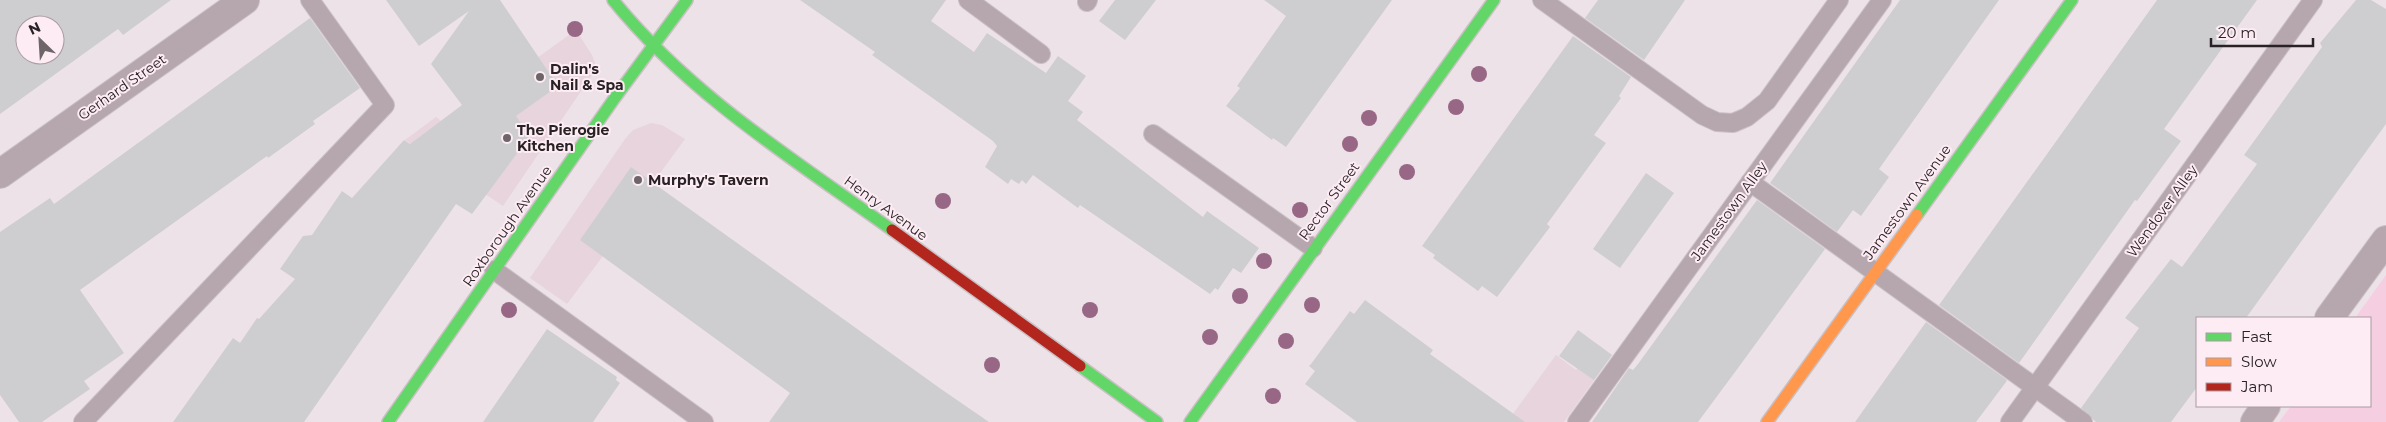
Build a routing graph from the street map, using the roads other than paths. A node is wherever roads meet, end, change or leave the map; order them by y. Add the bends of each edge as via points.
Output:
1 (245, 0) edge
2 (310, 0) edge
3 (613, 0) edge
4 (686, 0) edge
5 (968, 0) edge
6 (1494, 0) edge
7 (1542, 0) edge
8 (1839, 0) edge
9 (1882, 0) edge
10 (2072, 0) edge
11 (2313, 0) edge
12 (652, 47) junction
13 (1041, 54) dead end
14 (1153, 134) dead end
15 (0, 174) edge
16 (1750, 182) junction
17 (2386, 240) edge
18 (1314, 248) junction
19 (494, 270) junction
20 (1875, 272) junction
21 (2330, 317) edge
22 (2035, 387) junction
23 (2265, 407) edge
24 (84, 422) edge
25 (388, 422) edge
26 (704, 422) edge
27 (1157, 422) edge
28 (1190, 422) edge
29 (1577, 422) edge
30 (1767, 422) edge
31 (2010, 422) edge
32 (2083, 422) edge
33 (2255, 422) edge

1 - 15 street, Gerhard Street
2 - 24 lane via 385,105
3 - 12 street, Henry Avenue
4 - 12 street, Roxborough Avenue
5 - 13 lane
6 - 18 street, Rector Street
7 - 8 lane via 1702,115 1717,122 1733,123 1747,118 1767,101
9 - 16 lane, Jamestown Alley
10 - 20 street, Jamestown Avenue
11 - 22 lane, Wendover Alley
12 - 19 street, Roxborough Avenue
12 - 27 street, Henry Avenue via 692,83 749,126
14 - 18 lane
16 - 20 lane
16 - 29 lane, Jamestown Alley
17 - 21 street
18 - 28 street, Rector Street
19 - 25 street, Roxborough Avenue
19 - 26 lane
20 - 22 lane
20 - 30 street, Jamestown Avenue
22 - 31 lane, Wendover Alley
22 - 32 lane
23 - 33 street

